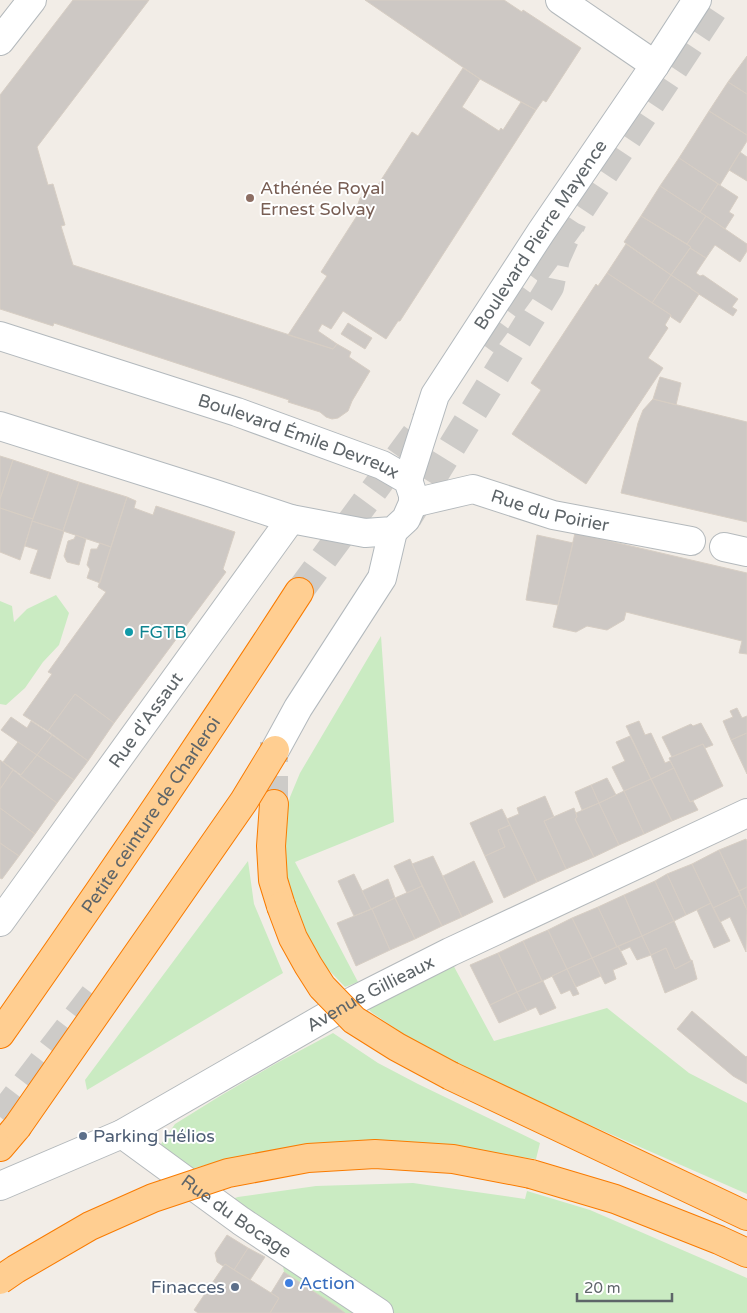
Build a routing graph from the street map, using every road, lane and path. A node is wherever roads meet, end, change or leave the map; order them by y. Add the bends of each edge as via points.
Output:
1 (32, 0) edge
2 (560, 0) edge
3 (697, 0) edge
4 (0, 41) edge
5 (655, 65) junction
6 (0, 336) edge
7 (0, 426) edge
8 (410, 492) junction
9 (291, 519) junction
10 (394, 531) junction
11 (691, 541) dead end
12 (299, 592) tunnel mouth
13 (275, 750) joint
14 (274, 804) tunnel mouth
15 (747, 813) edge
16 (0, 922) edge
17 (0, 1034) edge
18 (122, 1134) junction
19 (0, 1147) edge
20 (0, 1186) edge
21 (747, 1216) edge
22 (747, 1253) edge
23 (0, 1280) edge
24 (379, 1313) edge

1 - 4 street
2 - 5 street
3 - 5 street, Boulevard Pierre Mayence
5 - 8 street, Boulevard Pierre Mayence via 435,395
6 - 8 street, Boulevard Émile Devreux via 237,412 382,465
7 - 9 street
8 - 10 street, Boulevard Émile Devreux via 406,519
8 - 11 street, Rue du Poirier via 473,489 553,515
9 - 10 street via 365,533
9 - 16 street, Rue d'Assaut
10 - 13 street via 382,578 298,708
12 - 17 highway, Petite ceinture de Charleroi
13 - 19 highway, bridge via 244,800
14 - 21 highway, bridge via 273,880 281,906 308,966 322,987 354,1020 451,1076
15 - 18 street, Avenue Gillieaux via 355,1000
18 - 20 street, Avenue Gillieaux
18 - 24 street, Rue du Bocage via 241,1221
22 - 23 highway, bridge via 615,1199 531,1174 453,1159 375,1154 308,1158 228,1173 154,1198 90,1226

